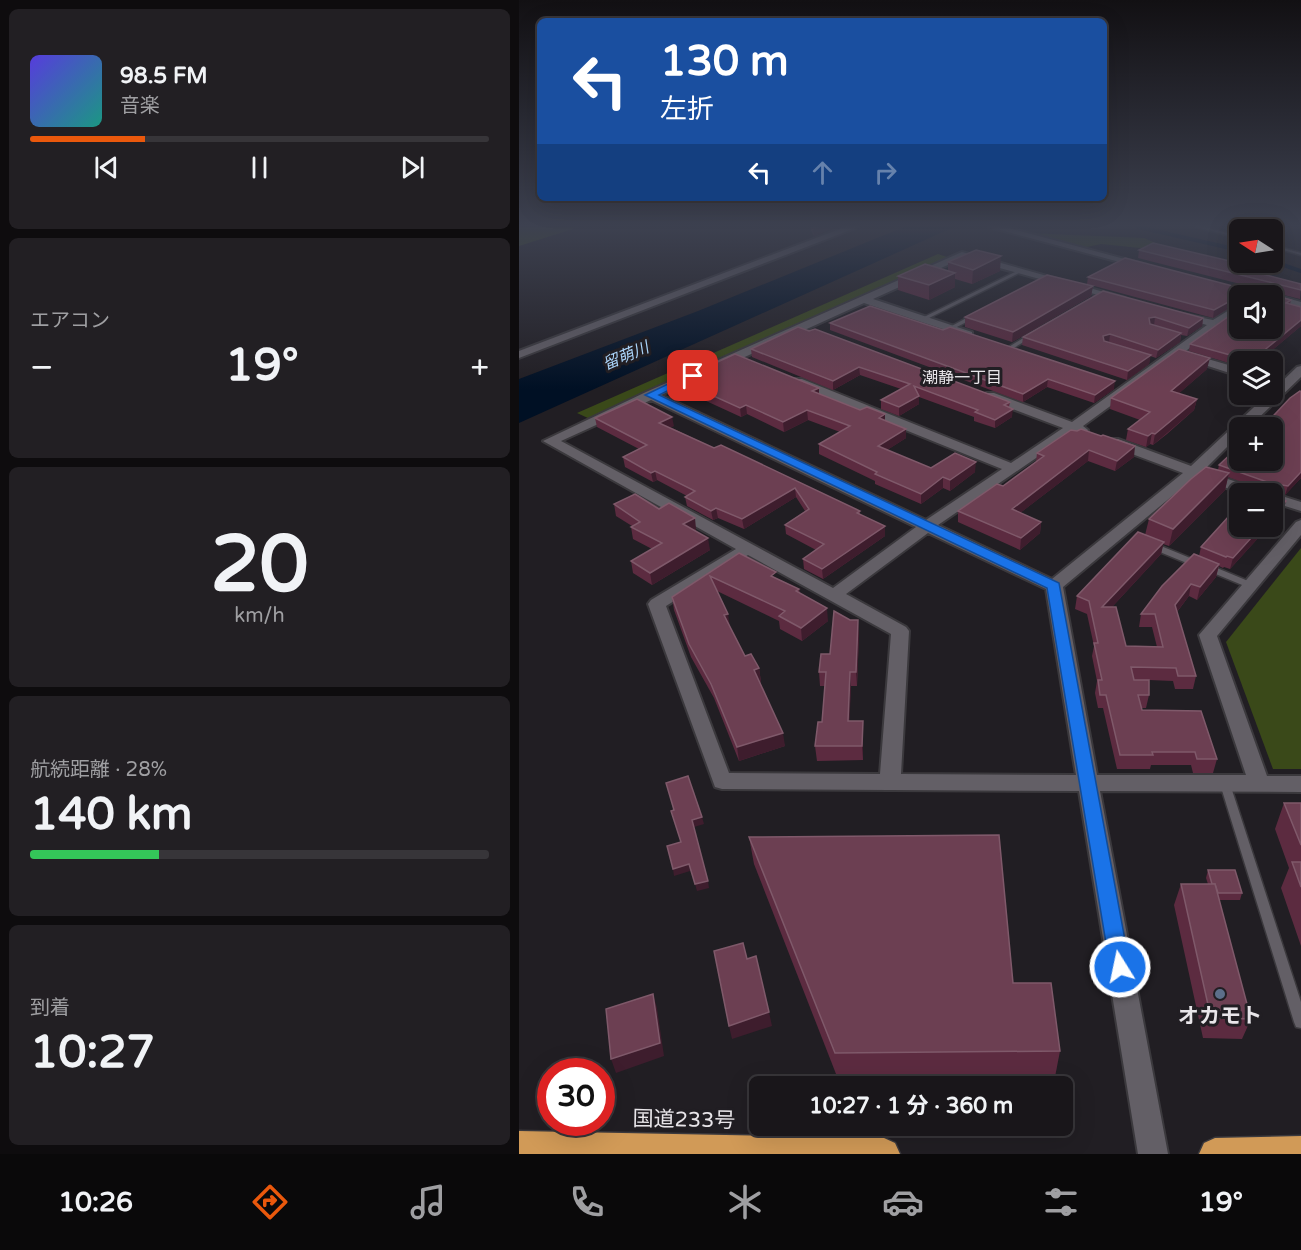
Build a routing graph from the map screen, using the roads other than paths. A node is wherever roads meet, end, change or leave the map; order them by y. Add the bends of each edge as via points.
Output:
1 (711, 281) edge
2 (903, 281) edge
3 (1003, 281) edge
4 (1042, 281) edge
5 (1102, 294) junction
6 (862, 299) junction
7 (1092, 300) edge
8 (1283, 300) edge
9 (1136, 303) edge
10 (1301, 305) edge
11 (1170, 312) edge
12 (979, 314) edge
13 (1229, 314) edge
14 (923, 319) junction
15 (1214, 324) junction
16 (803, 326) junction
17 (951, 328) junction
18 (1041, 330) edge
19 (826, 334) edge
20 (980, 338) edge
21 (1010, 348) edge
22 (520, 353) edge
23 (1175, 353) junction
24 (736, 357) junction
25 (758, 366) edge
26 (1229, 369) edge
27 (1301, 370) edge
28 (791, 379) edge
29 (1283, 381) edge
30 (1283, 386) edge
31 (1301, 391) edge
32 (983, 393) edge
33 (650, 395) junction
34 (1259, 405) edge
35 (1249, 417) edge
36 (1073, 427) junction
37 (1229, 438) edge
38 (1011, 468) junction
39 (1193, 472) junction
40 (1229, 484) edge
41 (1283, 501) edge
42 (1301, 507) edge
43 (1301, 525) edge
44 (926, 527) junction
45 (1140, 540) edge
46 (747, 549) junction
47 (1250, 585) junction
48 (1054, 586) junction
49 (834, 595) junction
50 (890, 780) junction
51 (1088, 784) junction
52 (1225, 784) junction
53 (1259, 784) junction
54 (1301, 784) edge
55 (1301, 1022) edge
56 (519, 1147) edge
57 (1301, 1152) edge
58 (884, 1154) edge
59 (1153, 1154) edge
60 (1215, 1154) edge

1 - 22 street
2 - 6 street
3 - 14 lane
4 - 5 street
5 - 7 lane
5 - 9 street
6 - 14 street
6 - 16 street
8 - 10 street
11 - 15 street
12 - 17 lane
13 - 15 street
14 - 17 street
15 - 23 street via 1186,340
16 - 19 street
16 - 24 street
17 - 20 street
18 - 21 lane
23 - 26 street
23 - 36 street via 1155,361 1120,385
24 - 25 street
24 - 33 street
27 - 29 street
28 - 38 street
30 - 31 street
32 - 36 street
33 - 44 street
33 - 46 street via 550,441
34 - 35 street
36 - 38 street
36 - 39 street
37 - 39 street
38 - 44 street
39 - 40 street
39 - 48 street via 1124,534
41 - 42 street
43 - 47 street
44 - 48 street
44 - 49 street
45 - 47 lane
46 - 49 street
46 - 50 street via 657,604 722,781
47 - 53 street via 1208,635
48 - 51 street
49 - 50 street via 900,631
50 - 51 street
51 - 52 street
51 - 59 street
52 - 53 street
52 - 55 lane
53 - 54 street
56 - 58 highway, 国道233号
57 - 60 highway

